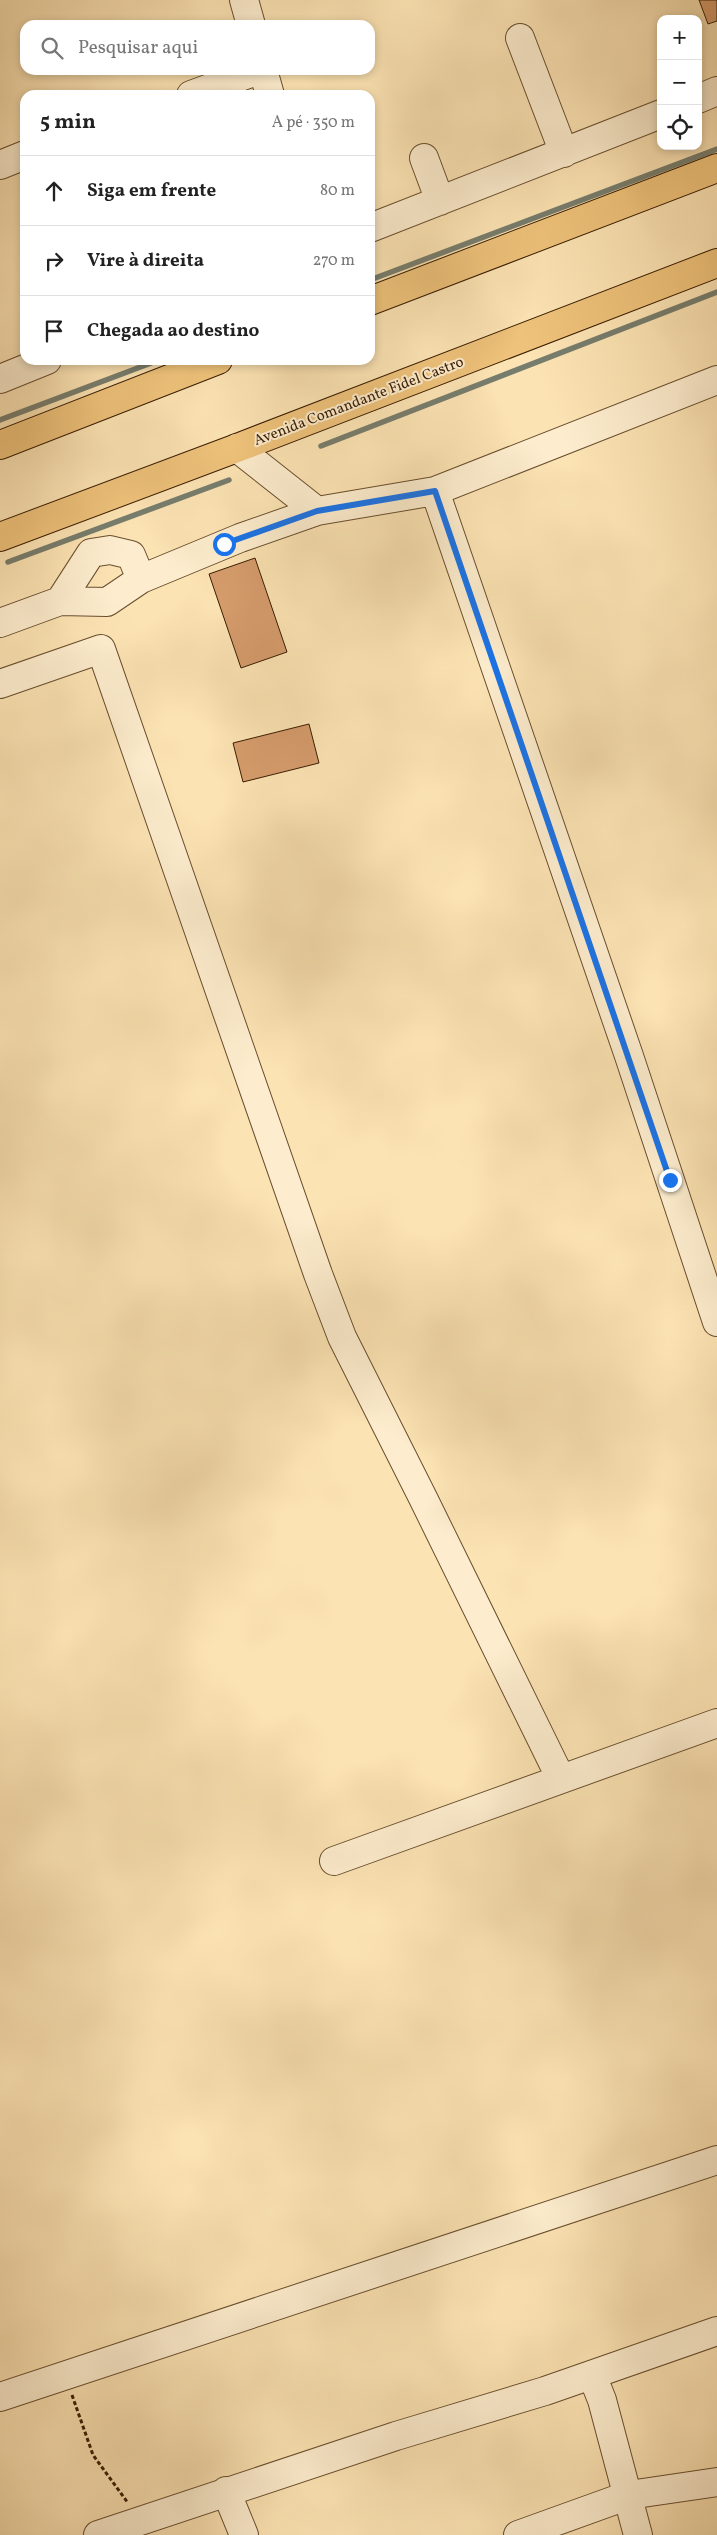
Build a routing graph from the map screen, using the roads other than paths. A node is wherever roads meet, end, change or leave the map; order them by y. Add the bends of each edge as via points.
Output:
1 (244, 0) edge
2 (250, 20) edge
3 (520, 38) dead end
4 (247, 75) edge
5 (263, 75) edge
6 (205, 90) edge
7 (268, 90) edge
8 (717, 91) edge
9 (702, 97) edge
10 (657, 116) edge
11 (564, 153) junction
12 (20, 158) edge
13 (424, 158) dead end
14 (0, 165) edge
15 (717, 168) edge
16 (440, 202) junction
17 (375, 226) edge
18 (717, 264) edge
19 (375, 299) edge
20 (35, 365) edge
21 (205, 365) edge
22 (0, 379) edge
23 (717, 380) edge
24 (0, 445) edge
25 (237, 448) junction
26 (435, 491) junction
27 (317, 511) junction
28 (0, 537) edge
29 (141, 578) junction
30 (60, 600) junction
31 (0, 622) edge
32 (0, 684) edge
33 (717, 1322) edge
34 (717, 1723) edge
35 (561, 1779) junction
36 (334, 1861) dead end
37 (717, 2160) edge
38 (717, 2331) edge
39 (592, 2375) junction
40 (0, 2397) edge
41 (717, 2482) edge
42 (226, 2491) junction
43 (629, 2495) junction
44 (98, 2535) edge
45 (244, 2535) edge
46 (518, 2535) edge
47 (638, 2535) edge

1 - 2 street
3 - 11 street
4 - 6 street
5 - 7 street
8 - 9 street
10 - 11 street
11 - 16 street
12 - 14 street
13 - 16 street
15 - 19 highway
16 - 17 street
18 - 25 highway, Avenida Comandante Fidel Castro
20 - 22 street
21 - 24 highway
23 - 26 street
25 - 27 street
25 - 28 highway, Avenida Comandante Fidel Castro
26 - 27 street
26 - 33 street
27 - 29 street
29 - 30 street via 107,602
29 - 30 street via 131,555 110,550 91,553
30 - 31 street
32 - 35 street via 101,649 342,1337
34 - 35 street
35 - 36 street
37 - 40 street
38 - 39 street
39 - 42 street
39 - 43 street
41 - 43 street
42 - 44 street
42 - 45 street
43 - 46 street
43 - 47 street

